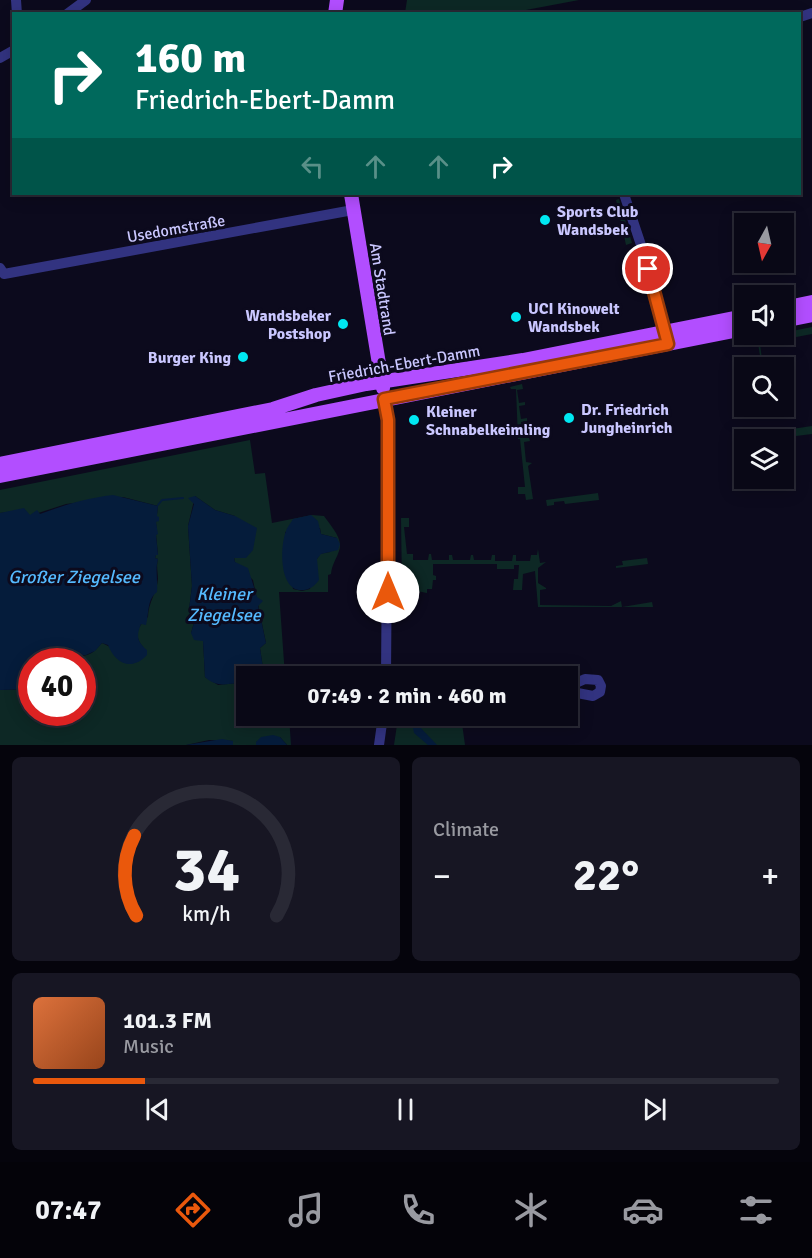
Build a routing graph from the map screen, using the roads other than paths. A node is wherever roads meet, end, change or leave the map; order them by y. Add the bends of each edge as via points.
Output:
1 (86, 0) edge
2 (70, 12) edge
3 (351, 195) edge
4 (624, 195) edge
5 (353, 210) junction
6 (2, 271) edge
7 (812, 302) edge
8 (794, 306) edge
9 (812, 315) edge
10 (734, 319) edge
11 (794, 319) edge
12 (734, 330) edge
13 (666, 338) junction
14 (381, 381) junction
15 (384, 399) junction
16 (0, 464) edge
17 (0, 476) edge
18 (386, 666) edge
19 (382, 726) edge
20 (380, 745) edge

1 - 2 street
3 - 5 main road, Am Stadtrand
4 - 13 street
5 - 6 street, Usedomstraße
5 - 14 main road, Am Stadtrand
7 - 8 main road
9 - 11 main road
10 - 13 main road, Friedrich-Ebert-Damm
12 - 13 main road, Friedrich-Ebert-Damm
13 - 14 main road, Friedrich-Ebert-Damm
13 - 15 main road, Friedrich-Ebert-Damm
14 - 15 main road, Am Stadtrand
14 - 16 main road, Friedrich-Ebert-Damm via 273,409
15 - 17 main road, Friedrich-Ebert-Damm
15 - 18 street, Am Stadtrand via 388,420
19 - 20 street

